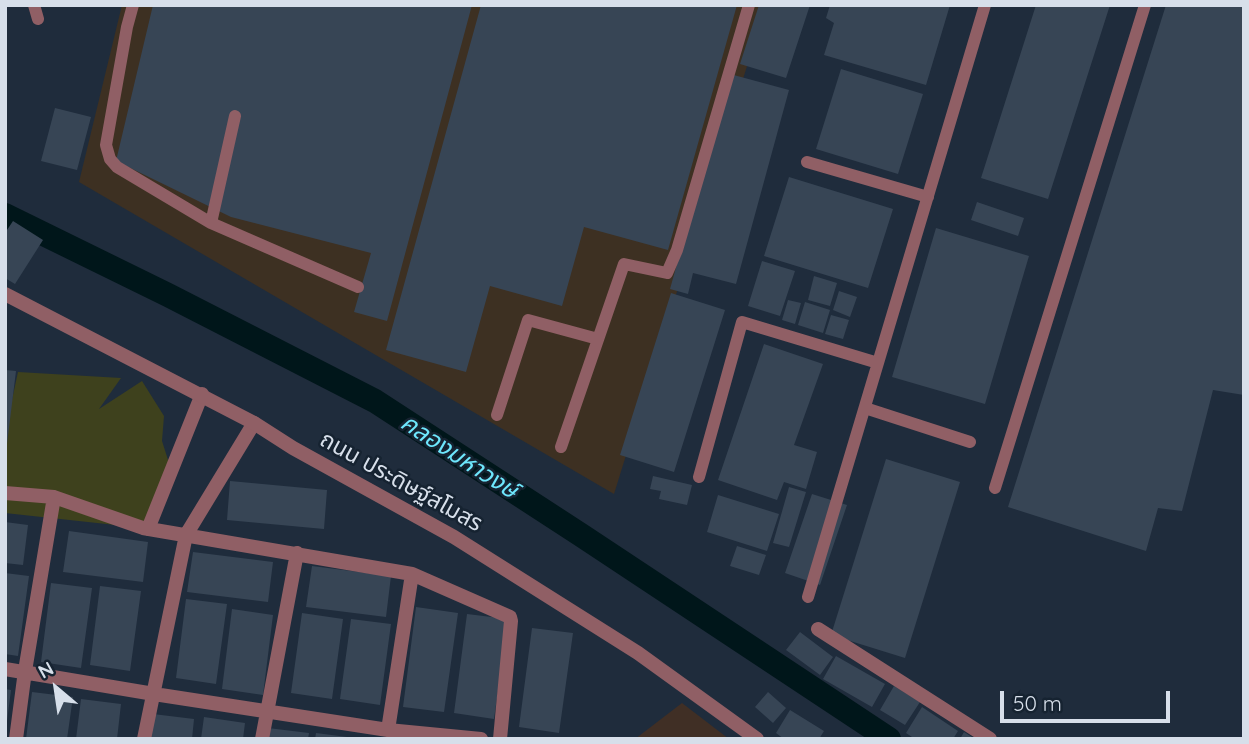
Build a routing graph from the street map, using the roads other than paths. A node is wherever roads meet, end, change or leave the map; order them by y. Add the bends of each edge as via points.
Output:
1 (34, 5) edge
2 (133, 5) edge
3 (749, 5) edge
4 (985, 5) edge
5 (1144, 5) edge
6 (38, 19) dead end
7 (235, 116) dead end
8 (807, 162) dead end
9 (928, 197) junction
10 (211, 222) junction
11 (358, 287) dead end
12 (5, 294) edge
13 (598, 339) junction
14 (878, 363) junction
15 (202, 394) junction
16 (865, 408) junction
17 (497, 415) dead end
18 (254, 423) junction
19 (970, 442) dead end
20 (561, 447) dead end
21 (699, 477) dead end
22 (995, 488) dead end
23 (5, 493) edge
24 (54, 497) junction
25 (148, 529) junction
26 (186, 535) junction
27 (297, 553) junction
28 (412, 574) junction
29 (808, 597) dead end
30 (818, 629) dead end
31 (5, 669) edge
32 (25, 671) junction
33 (154, 694) junction
34 (267, 712) junction
35 (388, 730) junction
36 (371, 733) edge
37 (16, 739) edge
38 (144, 739) edge
39 (262, 739) edge
40 (481, 739) edge
41 (500, 739) edge
42 (757, 739) edge
43 (990, 739) edge

1 - 6 lane
2 - 10 lane via 106,145 110,159
3 - 13 lane via 667,273 624,264
4 - 9 lane
5 - 22 lane
7 - 10 lane
8 - 9 lane
9 - 14 lane
10 - 11 lane
12 - 15 street, ถนน ประดิษฐ์สโมสร
13 - 17 lane via 528,320
13 - 20 lane
14 - 16 lane
14 - 21 lane via 742,322
15 - 18 street, ถนน ประดิษฐ์สโมสร
15 - 25 street
16 - 19 lane
16 - 29 lane
18 - 26 street
18 - 42 street, ถนน ประดิษฐ์สโมสร via 454,537 638,653
23 - 24 street
24 - 25 street
24 - 32 street
25 - 26 street
26 - 27 street
26 - 33 street
27 - 28 street
27 - 34 street
28 - 35 street
28 - 41 street via 511,619
30 - 43 street
31 - 32 street
32 - 33 street
32 - 37 street
33 - 34 street
33 - 38 street
34 - 36 street
34 - 39 street
35 - 36 street
35 - 40 street

